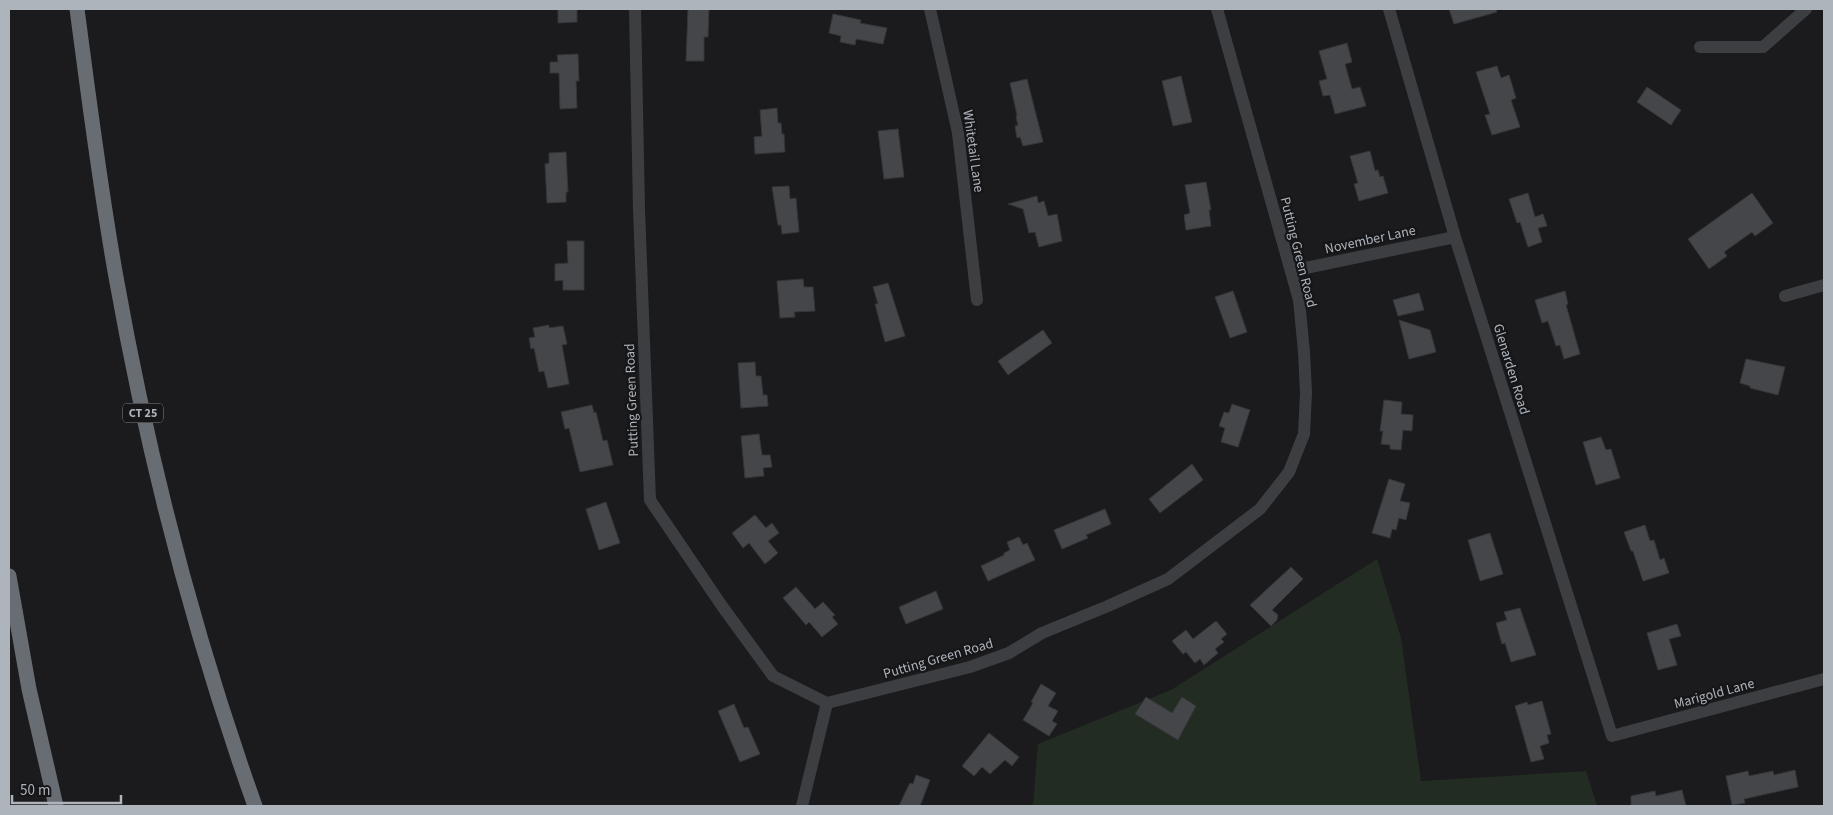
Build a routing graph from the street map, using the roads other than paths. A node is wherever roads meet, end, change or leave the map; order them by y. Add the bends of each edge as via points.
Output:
1 (77, 9) edge
2 (635, 9) edge
3 (930, 9) edge
4 (1217, 9) edge
5 (1389, 9) edge
6 (1806, 9) edge
7 (1700, 47) dead end
8 (1455, 237) junction
9 (1291, 271) junction
10 (1824, 285) edge
11 (1785, 296) dead end
12 (977, 300) dead end
13 (9, 576) edge
14 (1824, 679) edge
15 (828, 703) junction
16 (1612, 736) joint
17 (56, 806) edge
18 (255, 806) edge
19 (802, 806) edge

1 - 18 highway, CT 25 via 107,227 149,439 188,593
2 - 15 street, Putting Green Road via 638,208 650,500 773,676
3 - 12 street, Whitetail Lane via 958,133
4 - 9 street, Putting Green Road
5 - 8 street, Glenarden Road
6 - 7 street via 1763,47
8 - 9 street, November Lane
8 - 16 street, Glenarden Road
9 - 15 street, Putting Green Road via 1304,352 1304,434 1289,472 1260,509 1168,579 1042,633 1009,653 970,667
10 - 11 street
13 - 17 highway via 29,689
14 - 16 street, Marigold Lane
15 - 19 street

